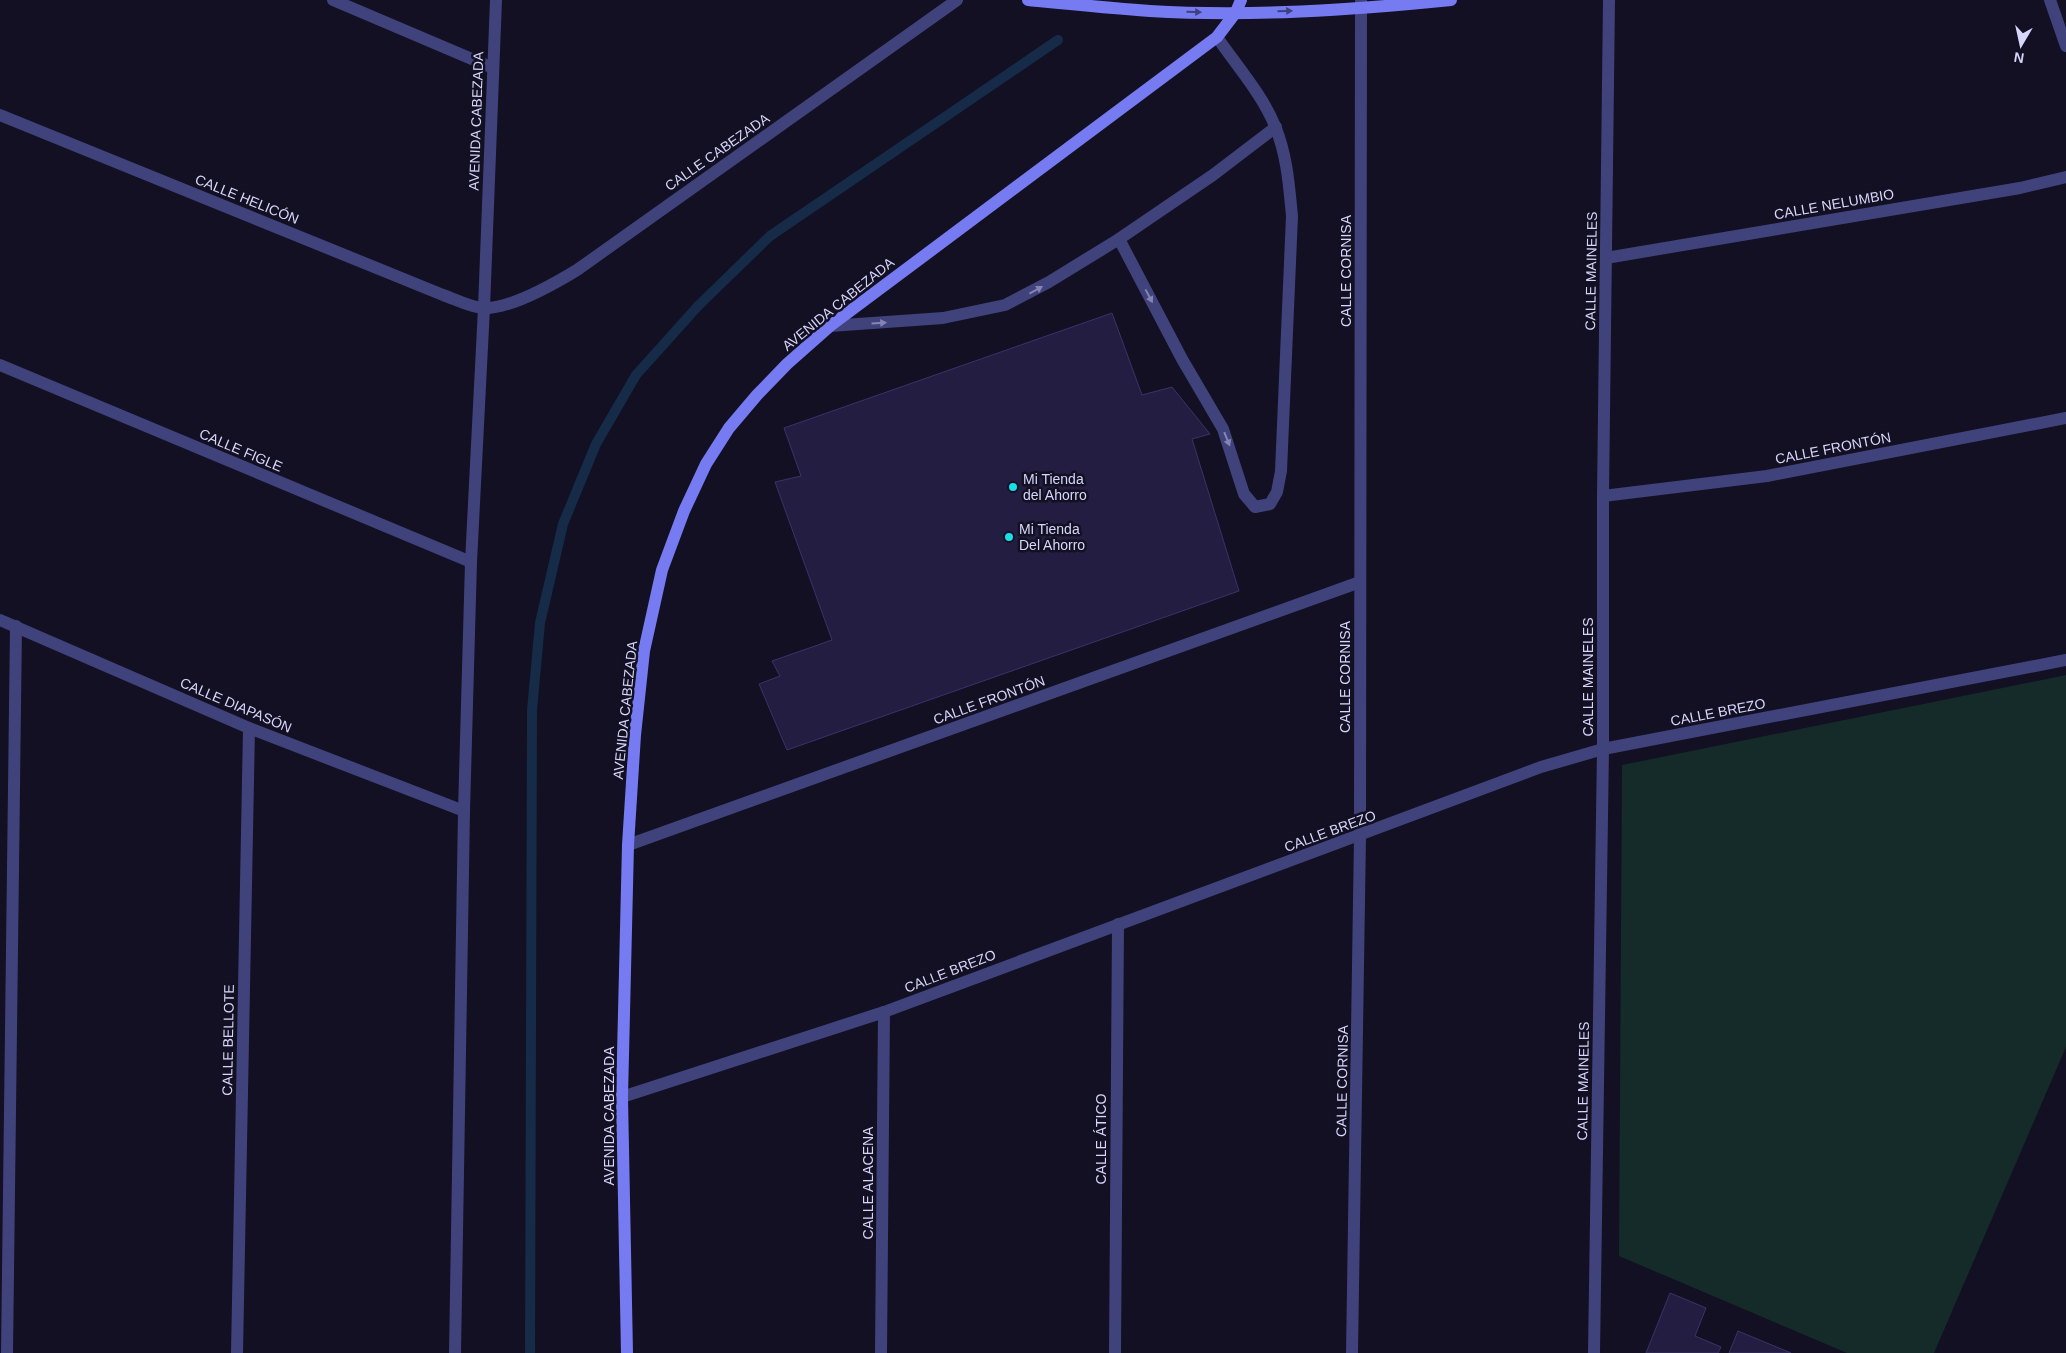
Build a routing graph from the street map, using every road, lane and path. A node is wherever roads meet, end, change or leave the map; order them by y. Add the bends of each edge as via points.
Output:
1 (333, 0) edge
2 (496, 0) edge
3 (957, 0) edge
4 (1028, 0) edge
5 (1451, 0) edge
6 (1609, 0) edge
7 (2050, 0) edge
8 (1361, 4) edge
9 (1239, 6) edge
10 (1217, 37) junction
11 (2066, 46) edge
12 (493, 68) junction
13 (0, 115) edge
14 (1276, 127) junction
15 (2066, 177) edge
16 (1119, 239) junction
17 (1606, 258) junction
18 (484, 308) junction
19 (830, 326) junction
20 (0, 365) edge
21 (2066, 418) edge
22 (1603, 496) junction
23 (470, 562) junction
24 (1360, 582) junction
25 (0, 620) edge
26 (16, 626) junction
27 (2066, 660) edge
28 (249, 728) junction
29 (1603, 749) junction
30 (464, 811) junction
31 (1360, 836) junction
32 (628, 845) junction
33 (1118, 924) junction
34 (884, 1012) junction
35 (622, 1097) junction
36 (7, 1353) edge
37 (237, 1353) edge
38 (455, 1353) edge
39 (628, 1353) edge
40 (881, 1353) edge
41 (1115, 1353) edge
42 (1352, 1353) edge
43 (1594, 1353) edge

1 - 12 street
2 - 12 street, AVENIDA CABEZADA
3 - 18 street, CALLE CABEZADA via 577,270 528,296
4 -> 9 main road via 1151,11
5 - 8 main road
6 - 17 street, CALLE MAINELES
7 - 11 street
9 -> 8 main road
8 - 24 street, CALLE CORNISA
9 - 10 main road, AVENIDA CABEZADA
10 - 14 street
10 - 19 main road, AVENIDA CABEZADA
12 - 18 street, AVENIDA CABEZADA
13 - 18 street, CALLE HELICÓN via 443,295
14 - 16 street
16 -> 14 street via 1223,430 1244,494 1255,507 1270,504 1282,472 1292,216 1284,151
15 - 17 street, CALLE NELUMBIO via 2020,188
19 -> 16 street via 943,318 1005,305
17 - 22 street, CALLE MAINELES
18 - 23 street, AVENIDA CABEZADA
19 - 32 main road, AVENIDA CABEZADA via 756,395 729,428 706,464 684,512 662,570 644,651
20 - 23 street, CALLE FIGLE
21 - 22 street, CALLE FRONTÓN via 1766,476
22 - 29 street, CALLE MAINELES
23 - 30 street, AVENIDA CABEZADA
24 - 31 street, CALLE CORNISA
24 - 32 street, CALLE FRONTÓN
25 - 26 street, CALLE DIAPASÓN
26 - 28 street, CALLE DIAPASÓN
26 - 36 street
27 - 29 street, CALLE BREZO
28 - 30 street, CALLE DIAPASÓN
28 - 37 street, CALLE BELLOTE
29 - 31 street, CALLE BREZO via 1541,767
29 - 43 street, CALLE MAINELES
30 - 38 street, AVENIDA CABEZADA
31 - 33 street, CALLE BREZO
31 - 42 street, CALLE CORNISA
32 - 35 main road, AVENIDA CABEZADA
33 - 34 street, CALLE BREZO
33 - 41 street, CALLE ÁTICO
34 - 35 street, CALLE BREZO
34 - 40 street, CALLE ALACENA
35 - 39 main road, AVENIDA CABEZADA

